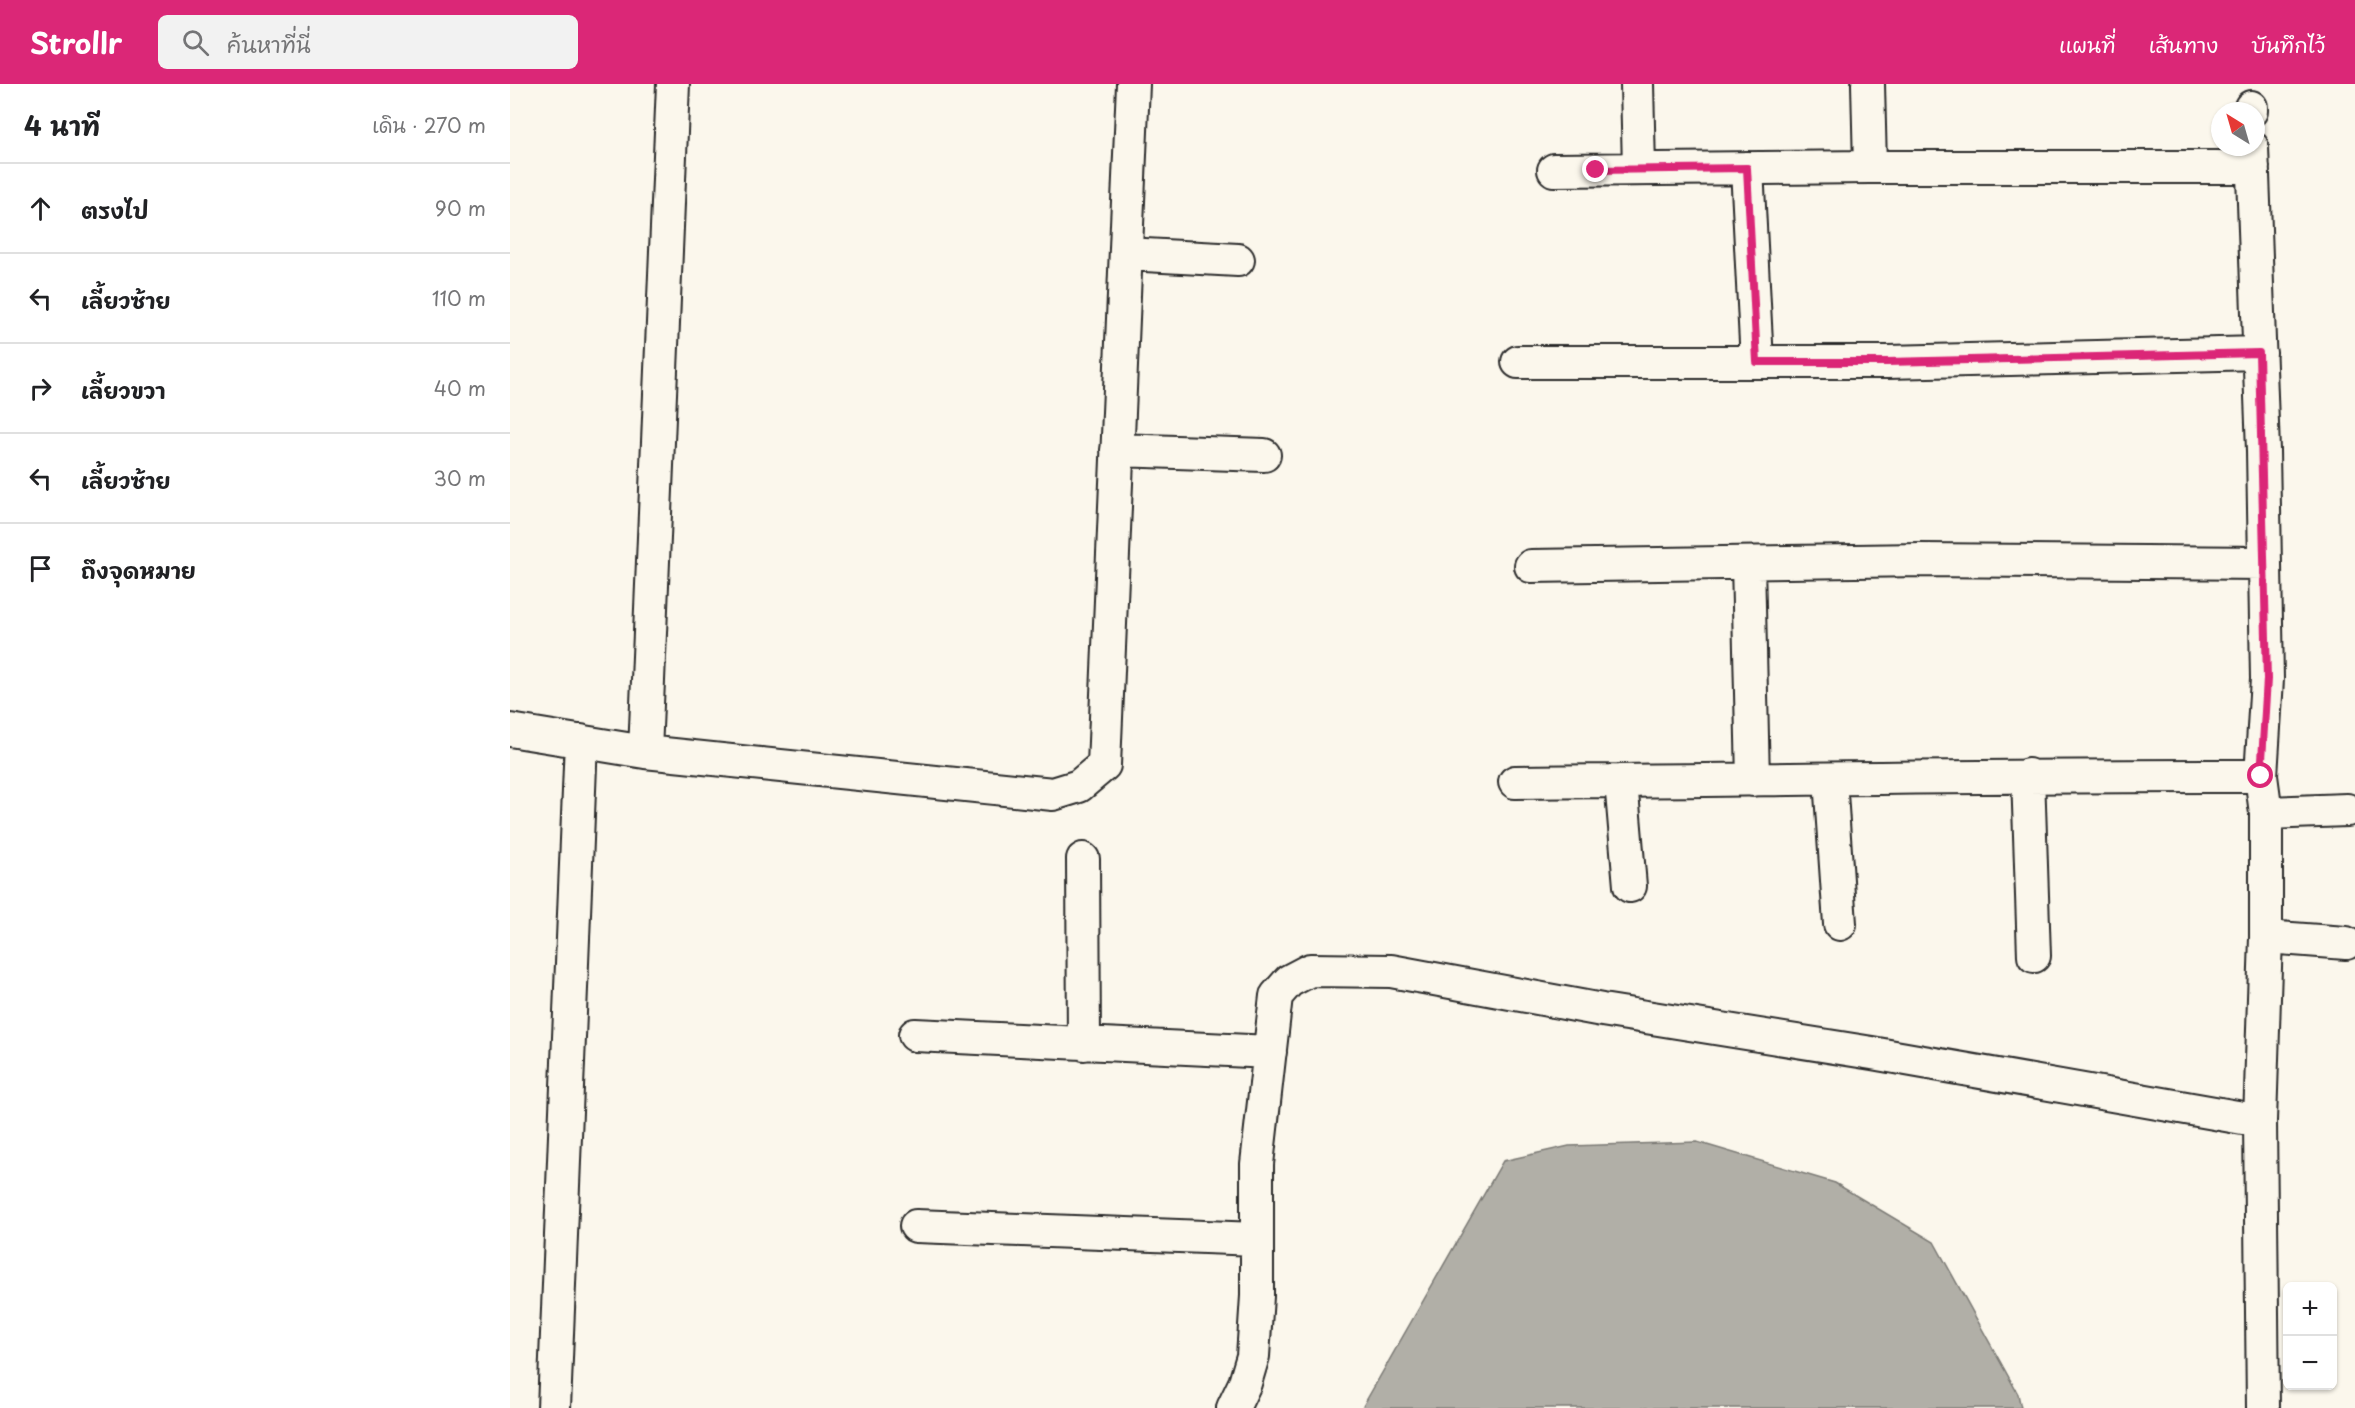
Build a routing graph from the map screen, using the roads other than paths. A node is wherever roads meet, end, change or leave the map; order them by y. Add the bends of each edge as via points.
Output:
1 (674, 84) edge
2 (1133, 84) edge
3 (1637, 84) edge
4 (1868, 84) edge
5 (2253, 157) edge
6 (1870, 167) junction
7 (1747, 168) junction
8 (1639, 169) junction
9 (1554, 170) dead end
10 (1126, 254) junction
11 (1238, 260) dead end
12 (2259, 353) junction
13 (1518, 362) dead end
14 (1757, 362) junction
15 (1117, 450) junction
16 (1264, 455) dead end
17 (1748, 563) junction
18 (2265, 563) junction
19 (1531, 566) dead end
20 (510, 730) edge
21 (581, 741) junction
22 (645, 752) junction
23 (2028, 775) junction
24 (2261, 776) junction
25 (1830, 779) junction
26 (1753, 780) junction
27 (1621, 781) junction
28 (1515, 782) dead end
29 (2347, 810) dead end
30 (2266, 813) junction
31 (1083, 859) dead end
32 (1630, 886) dead end
33 (1840, 924) dead end
34 (2266, 937) junction
35 (2346, 943) dead end
36 (2034, 957) dead end
37 (915, 1035) dead end
38 (1084, 1044) junction
39 (1270, 1052) junction
40 (2260, 1121) junction
41 (916, 1226) dead end
42 (1257, 1239) junction
43 (554, 1408) edge
44 (1233, 1408) edge
45 (2263, 1408) edge

1 - 22 street
2 - 10 street
3 - 8 street
4 - 6 street
5 - 6 street
5 - 12 street
6 - 7 street
7 - 8 street
7 - 14 street
8 - 9 street
10 - 11 street
10 - 15 street
12 - 14 street
12 - 18 street
13 - 14 street
15 - 16 street
15 - 22 street via 1104,765 1079,786 1053,794
17 - 18 street
17 - 19 street
17 - 26 street
18 - 24 street via 2267,679
20 - 21 street
21 - 22 street
21 - 43 street
23 - 24 street
23 - 25 street
23 - 36 street
24 - 30 street
25 - 26 street
25 - 33 street
26 - 27 street
27 - 28 street
27 - 32 street
29 - 30 street
30 - 34 street
31 - 38 street
34 - 35 street
34 - 40 street
37 - 38 street
38 - 39 street
39 - 40 street via 1276,996 1289,981 1310,970 1391,971
39 - 42 street via 1257,1164
40 - 45 street
41 - 42 street
42 - 44 street via 1253,1356

